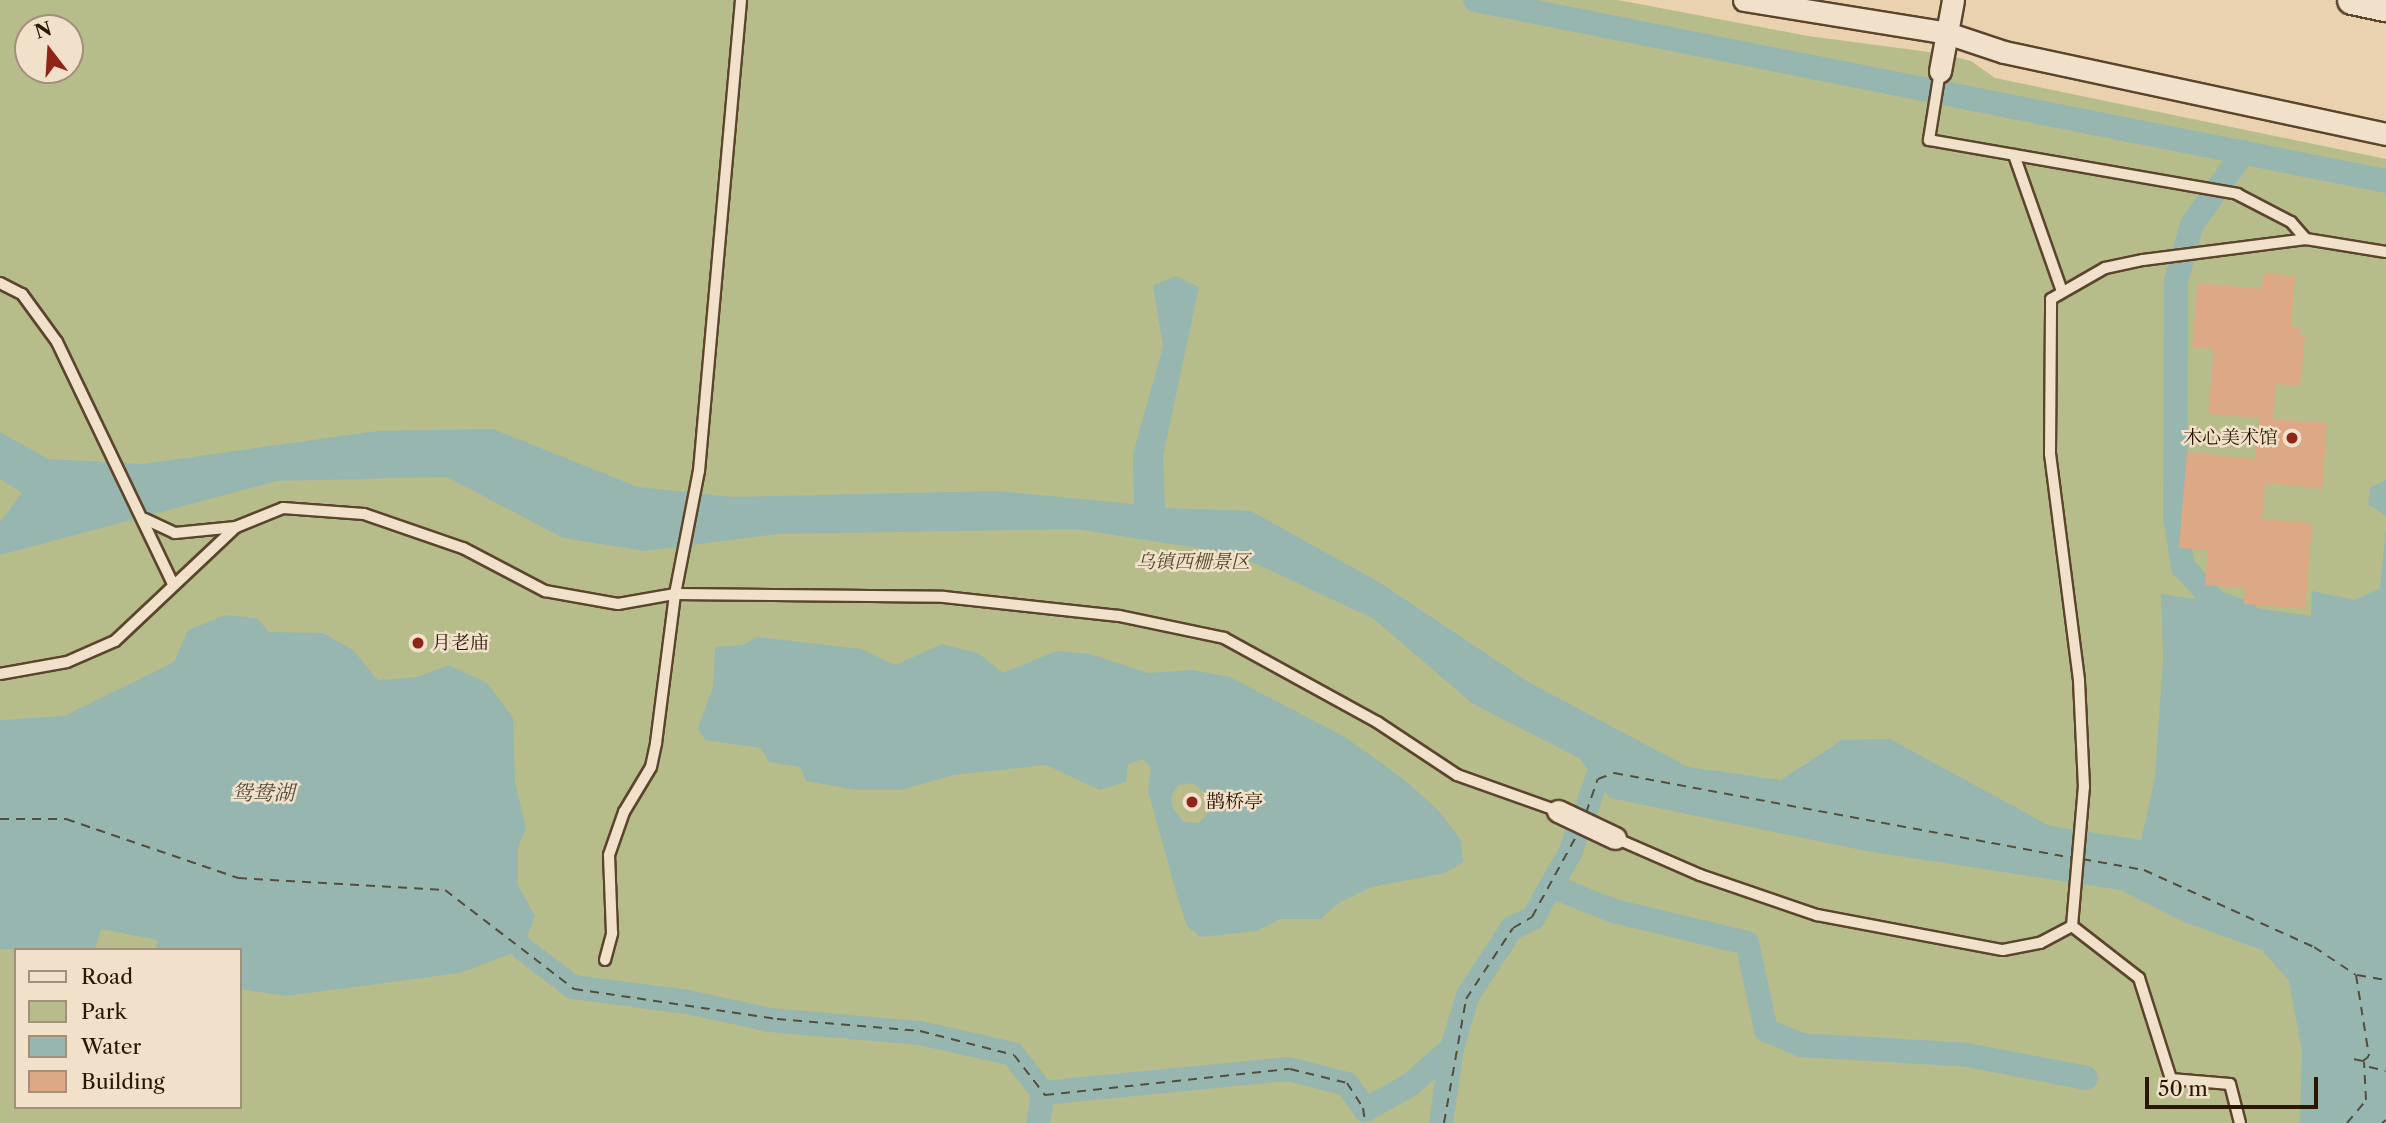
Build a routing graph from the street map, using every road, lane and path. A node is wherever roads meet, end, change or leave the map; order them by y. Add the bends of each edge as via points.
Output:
1 (741, 0) edge
2 (1744, 0) edge
3 (1953, 0) edge
4 (2352, 0) edge
5 (1781, 3) edge
6 (2386, 7) edge
7 (1947, 33) junction
8 (1940, 71) joint
9 (2386, 134) edge
10 (2014, 155) junction
11 (2306, 239) junction
12 (2386, 252) edge
13 (0, 283) edge
14 (2062, 291) junction
15 (145, 519) junction
16 (236, 527) junction
17 (173, 584) junction
18 (675, 594) junction
19 (0, 674) edge
20 (1558, 811) joint
21 (1615, 838) joint
22 (2072, 926) junction
23 (604, 960) dead end
24 (2240, 1123) edge

1 - 18 lane via 699,471
2 - 5 street
3 - 7 street
4 - 6 street
5 - 7 street
7 - 8 street
7 - 9 street via 2004,52
8 - 10 lane via 1929,140
10 - 11 lane via 2237,194 2291,222
10 - 14 lane
11 - 12 lane
11 - 14 lane via 2105,268
13 - 15 lane via 22,294 39,313
14 - 22 lane via 2051,299 2050,454 2079,680 2085,820
15 - 16 lane via 176,533
15 - 17 lane
16 - 17 lane
16 - 18 lane via 283,508 364,514 463,548 545,591 618,604
17 - 19 lane via 115,640 67,662
18 - 20 lane via 944,597 1119,616 1224,638 1377,722 1457,775
18 - 23 lane via 662,721 651,767 624,812 609,855 612,933
20 - 21 street
21 - 22 lane via 1700,875 1817,915 2003,950 2040,943
22 - 24 lane via 2139,978 2171,1079 2230,1084

